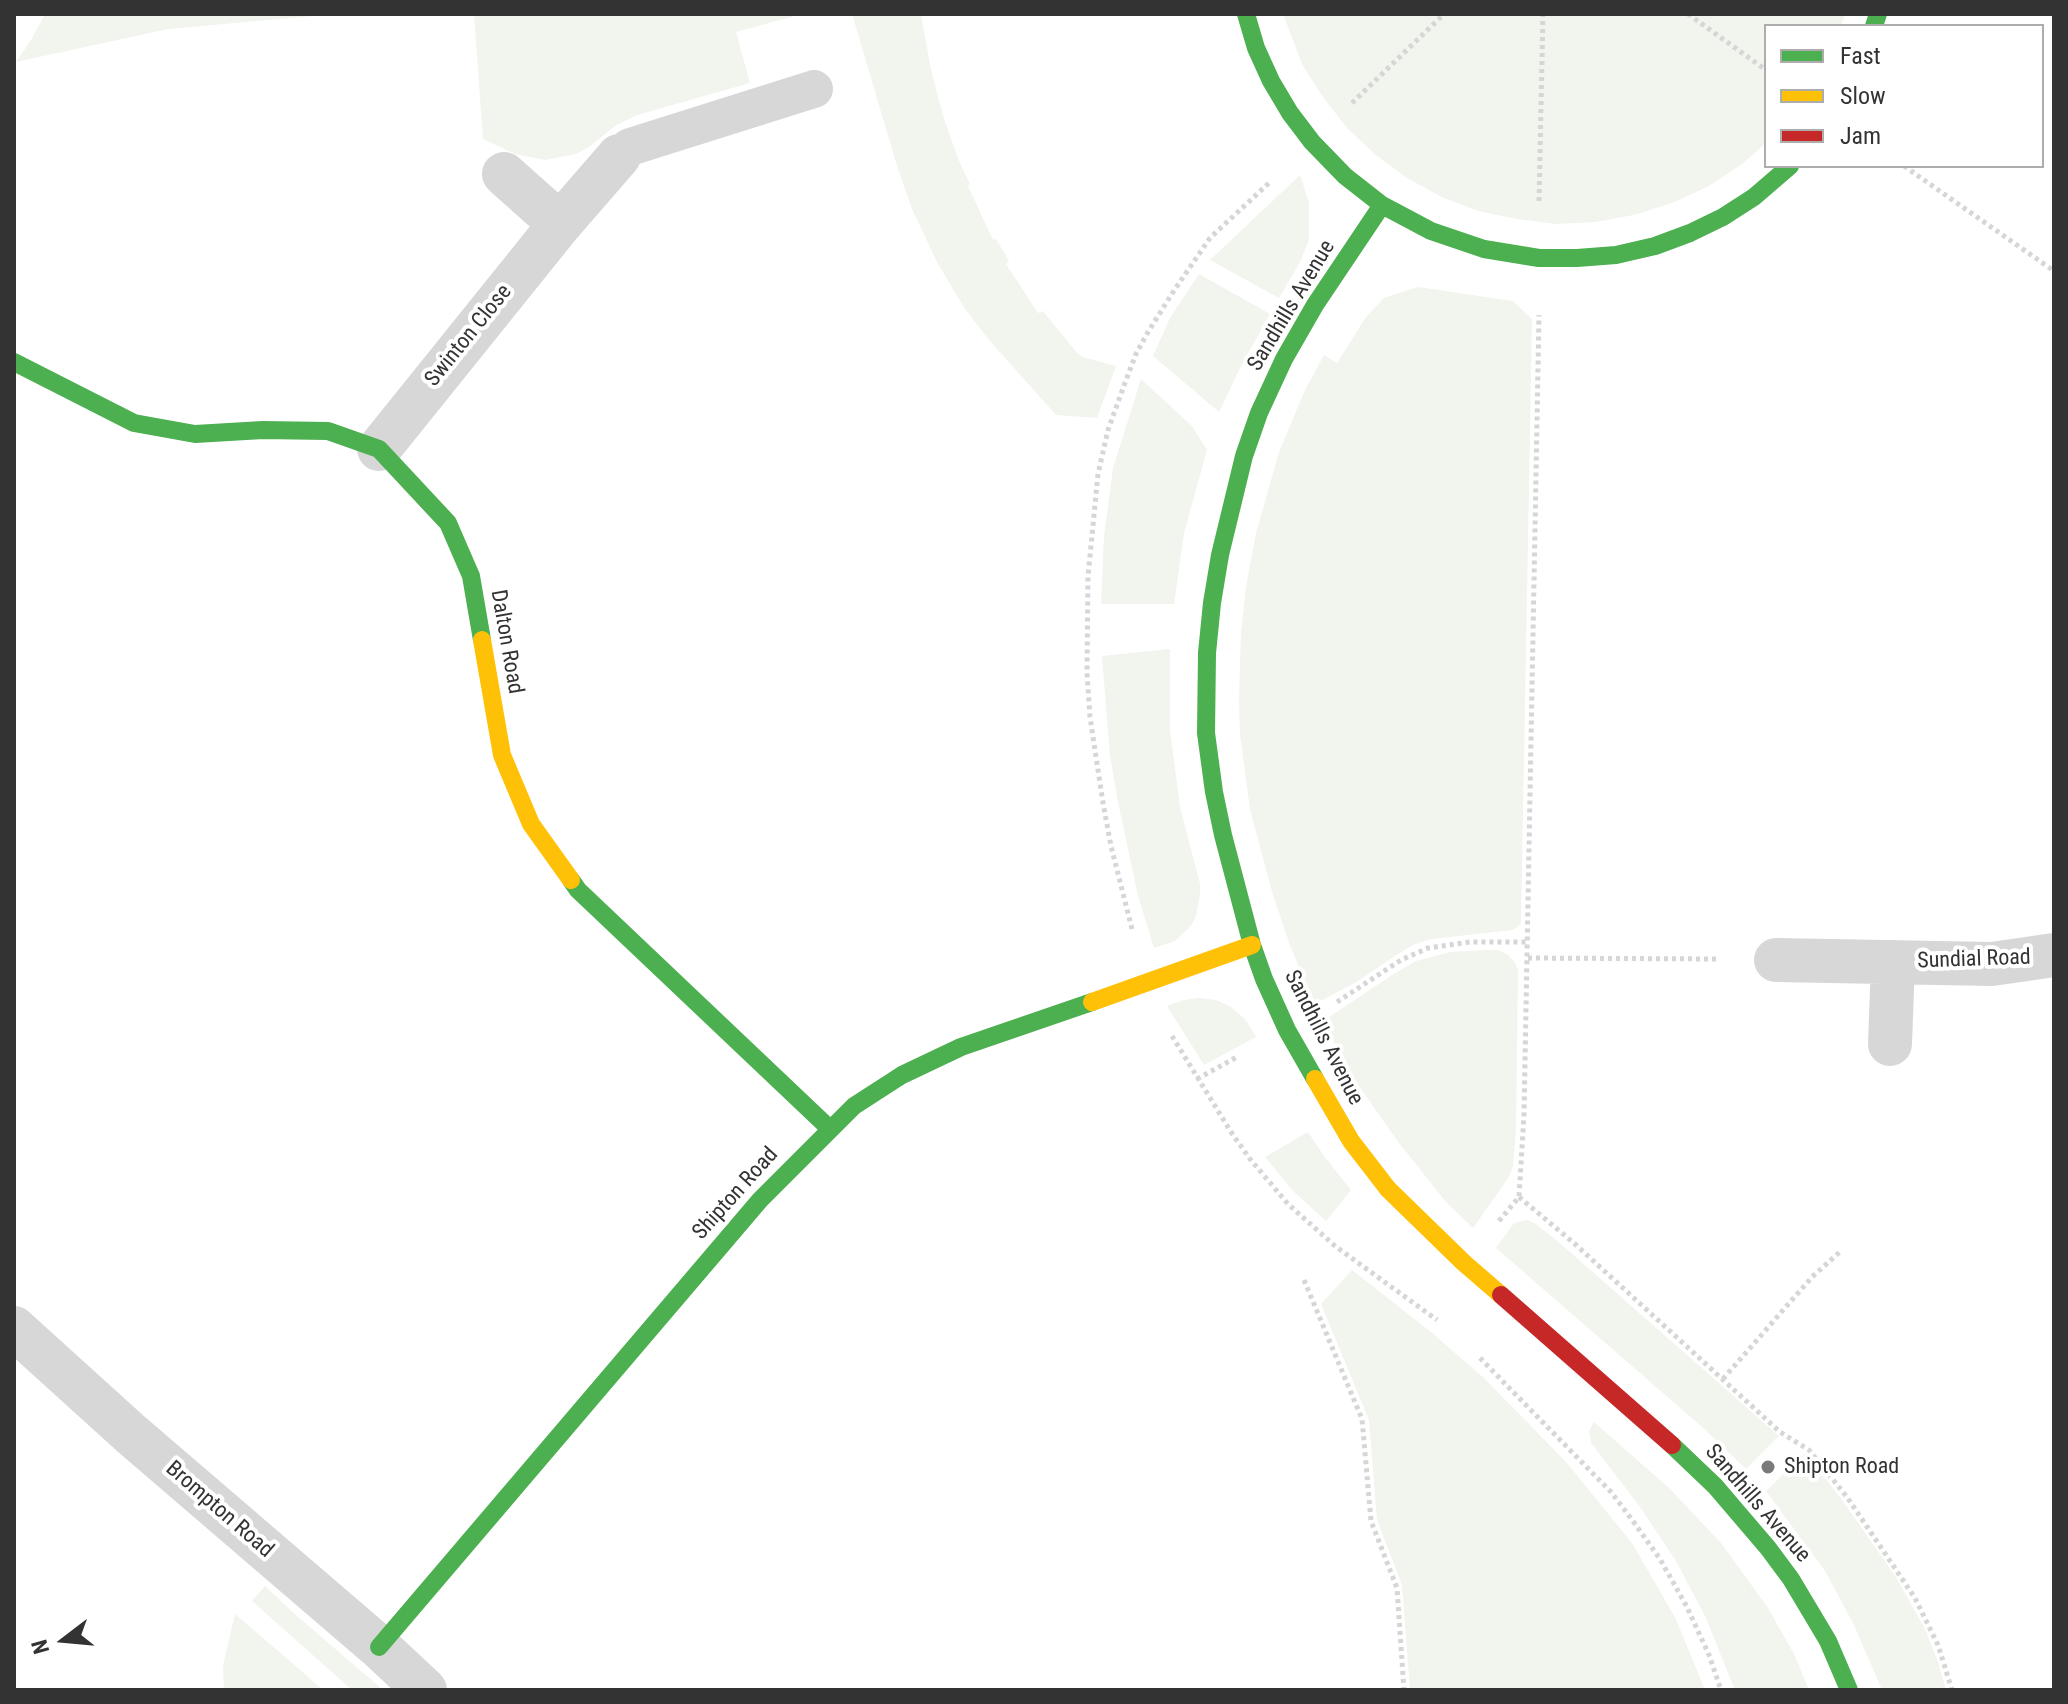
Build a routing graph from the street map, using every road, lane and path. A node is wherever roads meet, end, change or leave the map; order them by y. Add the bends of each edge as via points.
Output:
1 (1246, 14) edge
2 (1543, 14) edge
3 (1688, 14) edge
4 (1764, 69) edge
5 (814, 89) dead end
6 (619, 156) joint
7 (1788, 168) edge
8 (1907, 168) edge
9 (504, 174) dead end
10 (1382, 205) junction
11 (560, 224) junction
12 (1539, 258) junction
13 (2054, 271) edge
14 (14, 362) edge
15 (379, 449) junction
16 (1528, 942) junction
17 (1252, 945) junction
18 (2054, 955) edge
19 (1528, 958) junction
20 (1776, 960) joint
21 (1893, 962) junction
22 (1287, 1030) junction
23 (1890, 1044) dead end
24 (1197, 1079) dead end
25 (830, 1129) junction
26 (1519, 1197) junction
27 (1842, 1250) dead end
28 (1464, 1263) junction
29 (1304, 1280) dead end
30 (14, 1328) edge
31 (1470, 1347) dead end
32 (1723, 1379) junction
33 (379, 1647) junction
34 (425, 1690) edge
35 (1404, 1690) edge
36 (1721, 1690) edge
37 (1849, 1690) edge
38 (1952, 1690) edge

1 - 10 street via 1256,48 1290,113 1345,176
2 - 12 path
3 - 4 path
5 - 6 lane via 630,147
6 - 11 street, Swinton Close
7 - 12 street via 1723,217 1655,246 1616,255
8 - 13 path
9 - 11 street
10 - 12 street via 1470,245
10 - 17 street, Sandhills Avenue via 1315,305 1259,413 1220,555 1207,653 1206,733 1223,835
11 - 15 street, Swinton Close
12 - 16 path
14 - 15 street, Dalton Road via 134,423 195,434 328,431
15 - 25 street, Dalton Road via 448,523 471,576 502,755 531,824 578,890
16 - 19 path
16 - 22 path via 1428,948
17 - 22 street, Sandhills Avenue
17 - 25 street, Shipton Road via 961,1047 874,1092
18 - 21 street, Sundial Road via 1992,964
19 - 20 path
19 - 26 path
20 - 21 street, Sundial Road
21 - 23 street, Sundial Road
22 - 24 path
22 - 28 street, Sandhills Avenue via 1351,1141 1388,1189
25 - 33 street, Shipton Road via 760,1200
26 - 28 path
26 - 32 path
27 - 32 path
28 - 37 street, Sandhills Avenue via 1715,1486 1791,1579 1828,1641
29 - 35 path via 1362,1419 1371,1521 1397,1588
30 - 33 street, Brompton Road
31 - 36 path via 1633,1521 1687,1607
32 - 38 path via 1780,1432 1809,1450 1847,1497 1915,1598
33 - 34 street, Brompton Road

